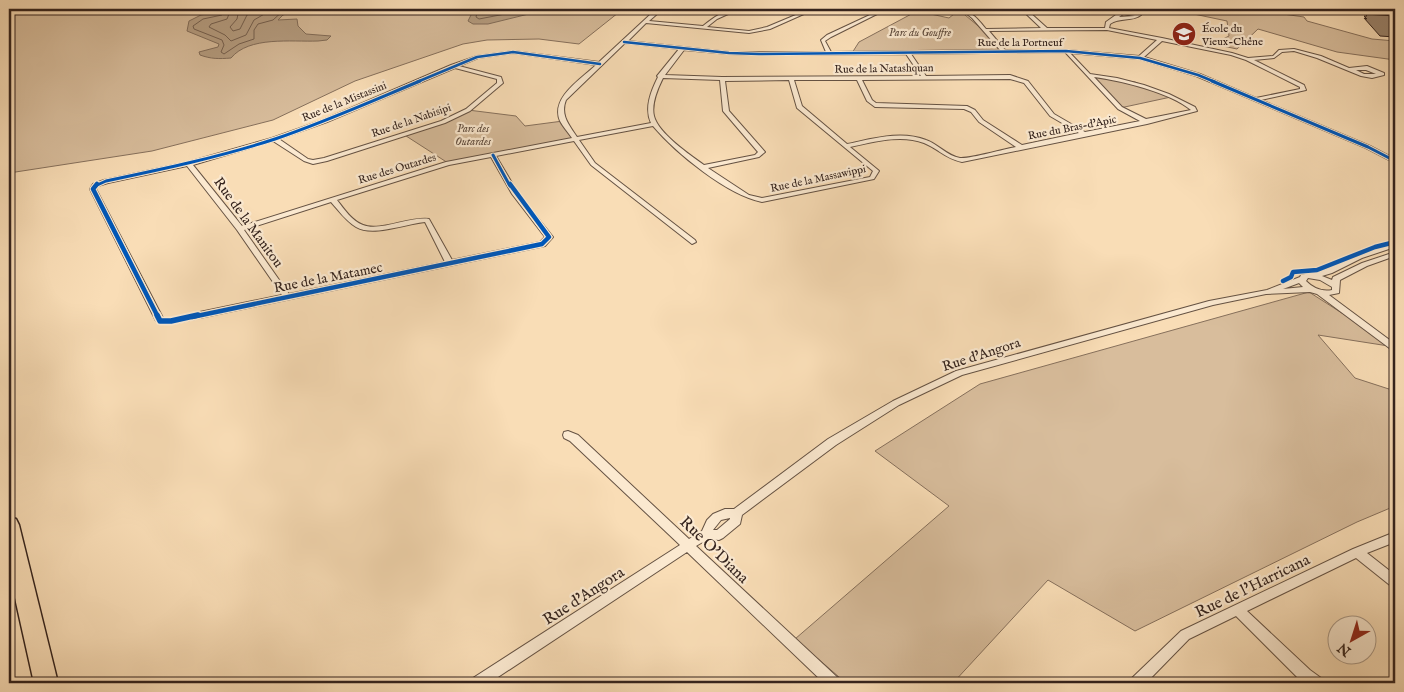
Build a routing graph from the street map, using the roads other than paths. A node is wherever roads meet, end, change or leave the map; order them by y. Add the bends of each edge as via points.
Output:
1 (663, 9) edge
2 (737, 9) edge
3 (813, 9) edge
4 (851, 9) edge
5 (885, 9) edge
6 (956, 9) edge
7 (1023, 9) edge
8 (1049, 9) edge
9 (876, 13) junction
10 (1114, 19) dead end
11 (646, 22) junction
12 (703, 28) junction
13 (1045, 29) junction
14 (1107, 29) junction
15 (986, 30) junction
16 (1162, 39) junction
17 (624, 42) junction
18 (682, 49) junction
19 (1066, 51) junction
20 (908, 52) junction
21 (1004, 52) junction
22 (829, 53) junction
23 (1140, 58) junction
24 (1248, 59) junction
25 (600, 64) junction
26 (452, 66) junction
27 (1350, 69) junction
28 (1088, 75) junction
29 (660, 76) junction
30 (924, 77) junction
31 (859, 78) junction
32 (722, 79) junction
33 (791, 79) junction
34 (1257, 100) junction
35 (1147, 122) junction
36 (653, 124) junction
37 (1086, 135) junction
38 (577, 138) junction
39 (274, 139) junction
40 (845, 146) junction
41 (1022, 148) junction
42 (493, 155) junction
43 (1395, 161) edge
44 (189, 164) junction
45 (704, 167) junction
46 (95, 185) joint
47 (332, 199) junction
48 (240, 229) junction
49 (692, 242) dead end
50 (1395, 245) edge
51 (1395, 254) edge
52 (450, 264) junction
53 (1312, 276) junction
54 (1302, 279) junction
55 (1336, 287) junction
56 (1315, 290) junction
57 (1266, 292) junction
58 (287, 297) junction
59 (1354, 316) junction
60 (1395, 348) edge
61 (571, 436) dead end
62 (9, 525) edge
63 (1395, 537) edge
64 (687, 546) junction
65 (1357, 552) junction
66 (1395, 582) edge
67 (1238, 609) junction
68 (46, 683) edge
69 (478, 683) edge
70 (833, 683) edge
71 (1137, 683) edge
72 (1316, 683) edge

1 - 11 street
2 - 12 street via 715,18
3 - 12 street via 759,31
4 - 9 street
5 - 9 street
6 - 15 street via 969,13
7 - 8 street
7 - 13 street
9 - 22 street via 823,41
10 - 14 street via 1108,23
11 - 12 street
11 - 17 street
13 - 14 street
13 - 15 street
14 - 16 street
15 - 21 street
16 - 23 street
16 - 24 street
17 - 18 street, Rue de la Portneuf
17 - 25 street
18 - 22 street, Rue de la Portneuf via 759,54
18 - 29 street
19 - 21 street, Rue de la Portneuf
19 - 23 street, Rue de la Portneuf
19 - 28 street
20 - 21 street, Rue de la Portneuf
20 - 22 street, Rue de la Portneuf
20 - 30 street
23 - 34 street, Rue de la Portneuf via 1198,75
24 - 27 street via 1274,57 1282,51 1294,50
24 - 34 street via 1302,86 1303,90
25 - 26 street, Rue de la Mistassini via 513,52 476,57
25 - 38 street via 570,91 560,108 563,121
26 - 39 street, Rue de la Mistassini via 325,121
26 - 39 street, Rue de la Nabisipi via 499,78 500,83 468,110 443,122 325,160 306,160
27 - 27 street via 1367,75 1382,74 1372,69
28 - 35 street via 1120,108
28 - 35 street, Rue du Bras-d'Apic via 1136,82 1194,111
29 - 32 street, Rue de la Natashquan
29 - 36 street via 654,88 650,115
30 - 31 street, Rue de la Natashquan
30 - 37 street, Rue de la Natashquan via 1018,78 1026,82 1052,115
31 - 33 street, Rue de la Natashquan
31 - 41 street via 870,102 965,107
32 - 33 street, Rue de la Natashquan
32 - 45 street via 726,111 762,152 757,156
33 - 40 street, Rue de la Massawippi via 799,107
34 - 43 street, Rue de la Portneuf
35 - 37 street, Rue du Bras-d'Apic
36 - 38 street, Rue des Outardes
36 - 45 street, Rue de la Massawippi
37 - 41 street, Rue du Bras-d'Apic
38 - 42 street, Rue des Outardes
38 - 49 street via 593,164
39 - 44 street, Rue de la Mistassini
40 - 41 street, Rue du Bras-d'Apic via 888,139 917,139 946,156 962,160
40 - 45 street, Rue de la Massawippi via 876,171 872,178 762,200 747,196
42 - 47 street, Rue des Outardes via 426,168
42 - 52 street, Rue de la Matamec via 515,194 549,237 542,244
44 - 46 street, Rue de la Mistassini
44 - 48 street, Rue de la Manitou
46 - 58 street, Rue de la Matamec via 93,189 160,321
47 - 48 street, Rue des Outardes
47 - 52 street via 360,226 370,229 427,220
48 - 58 street, Rue de la Manitou
50 - 53 street
51 - 55 street via 1344,274 1336,279
52 - 58 street, Rue de la Matamec
53 - 54 street, Rue d'Angora
53 - 55 street via 1323,278
54 - 56 street via 1304,284
54 - 57 street, Rue d'Angora
55 - 56 street, Rue d'Angora via 1329,293
55 - 59 street via 1341,300
56 - 57 street, Rue d'Angora
56 - 59 street
57 - 64 street, Rue d'Angora via 1212,303 959,373 896,403 832,442 736,513 736,521 719,534 706,534
59 - 60 street
61 - 64 street, Rue O'Diana
62 - 68 highway
63 - 65 street, Rue de l'Harricana
64 - 69 street, Rue d'Angora
64 - 70 street, Rue O'Diana
65 - 66 street
65 - 67 street, Rue de l'Harricana
67 - 71 street, Rue de l'Harricana via 1185,635
67 - 72 street

